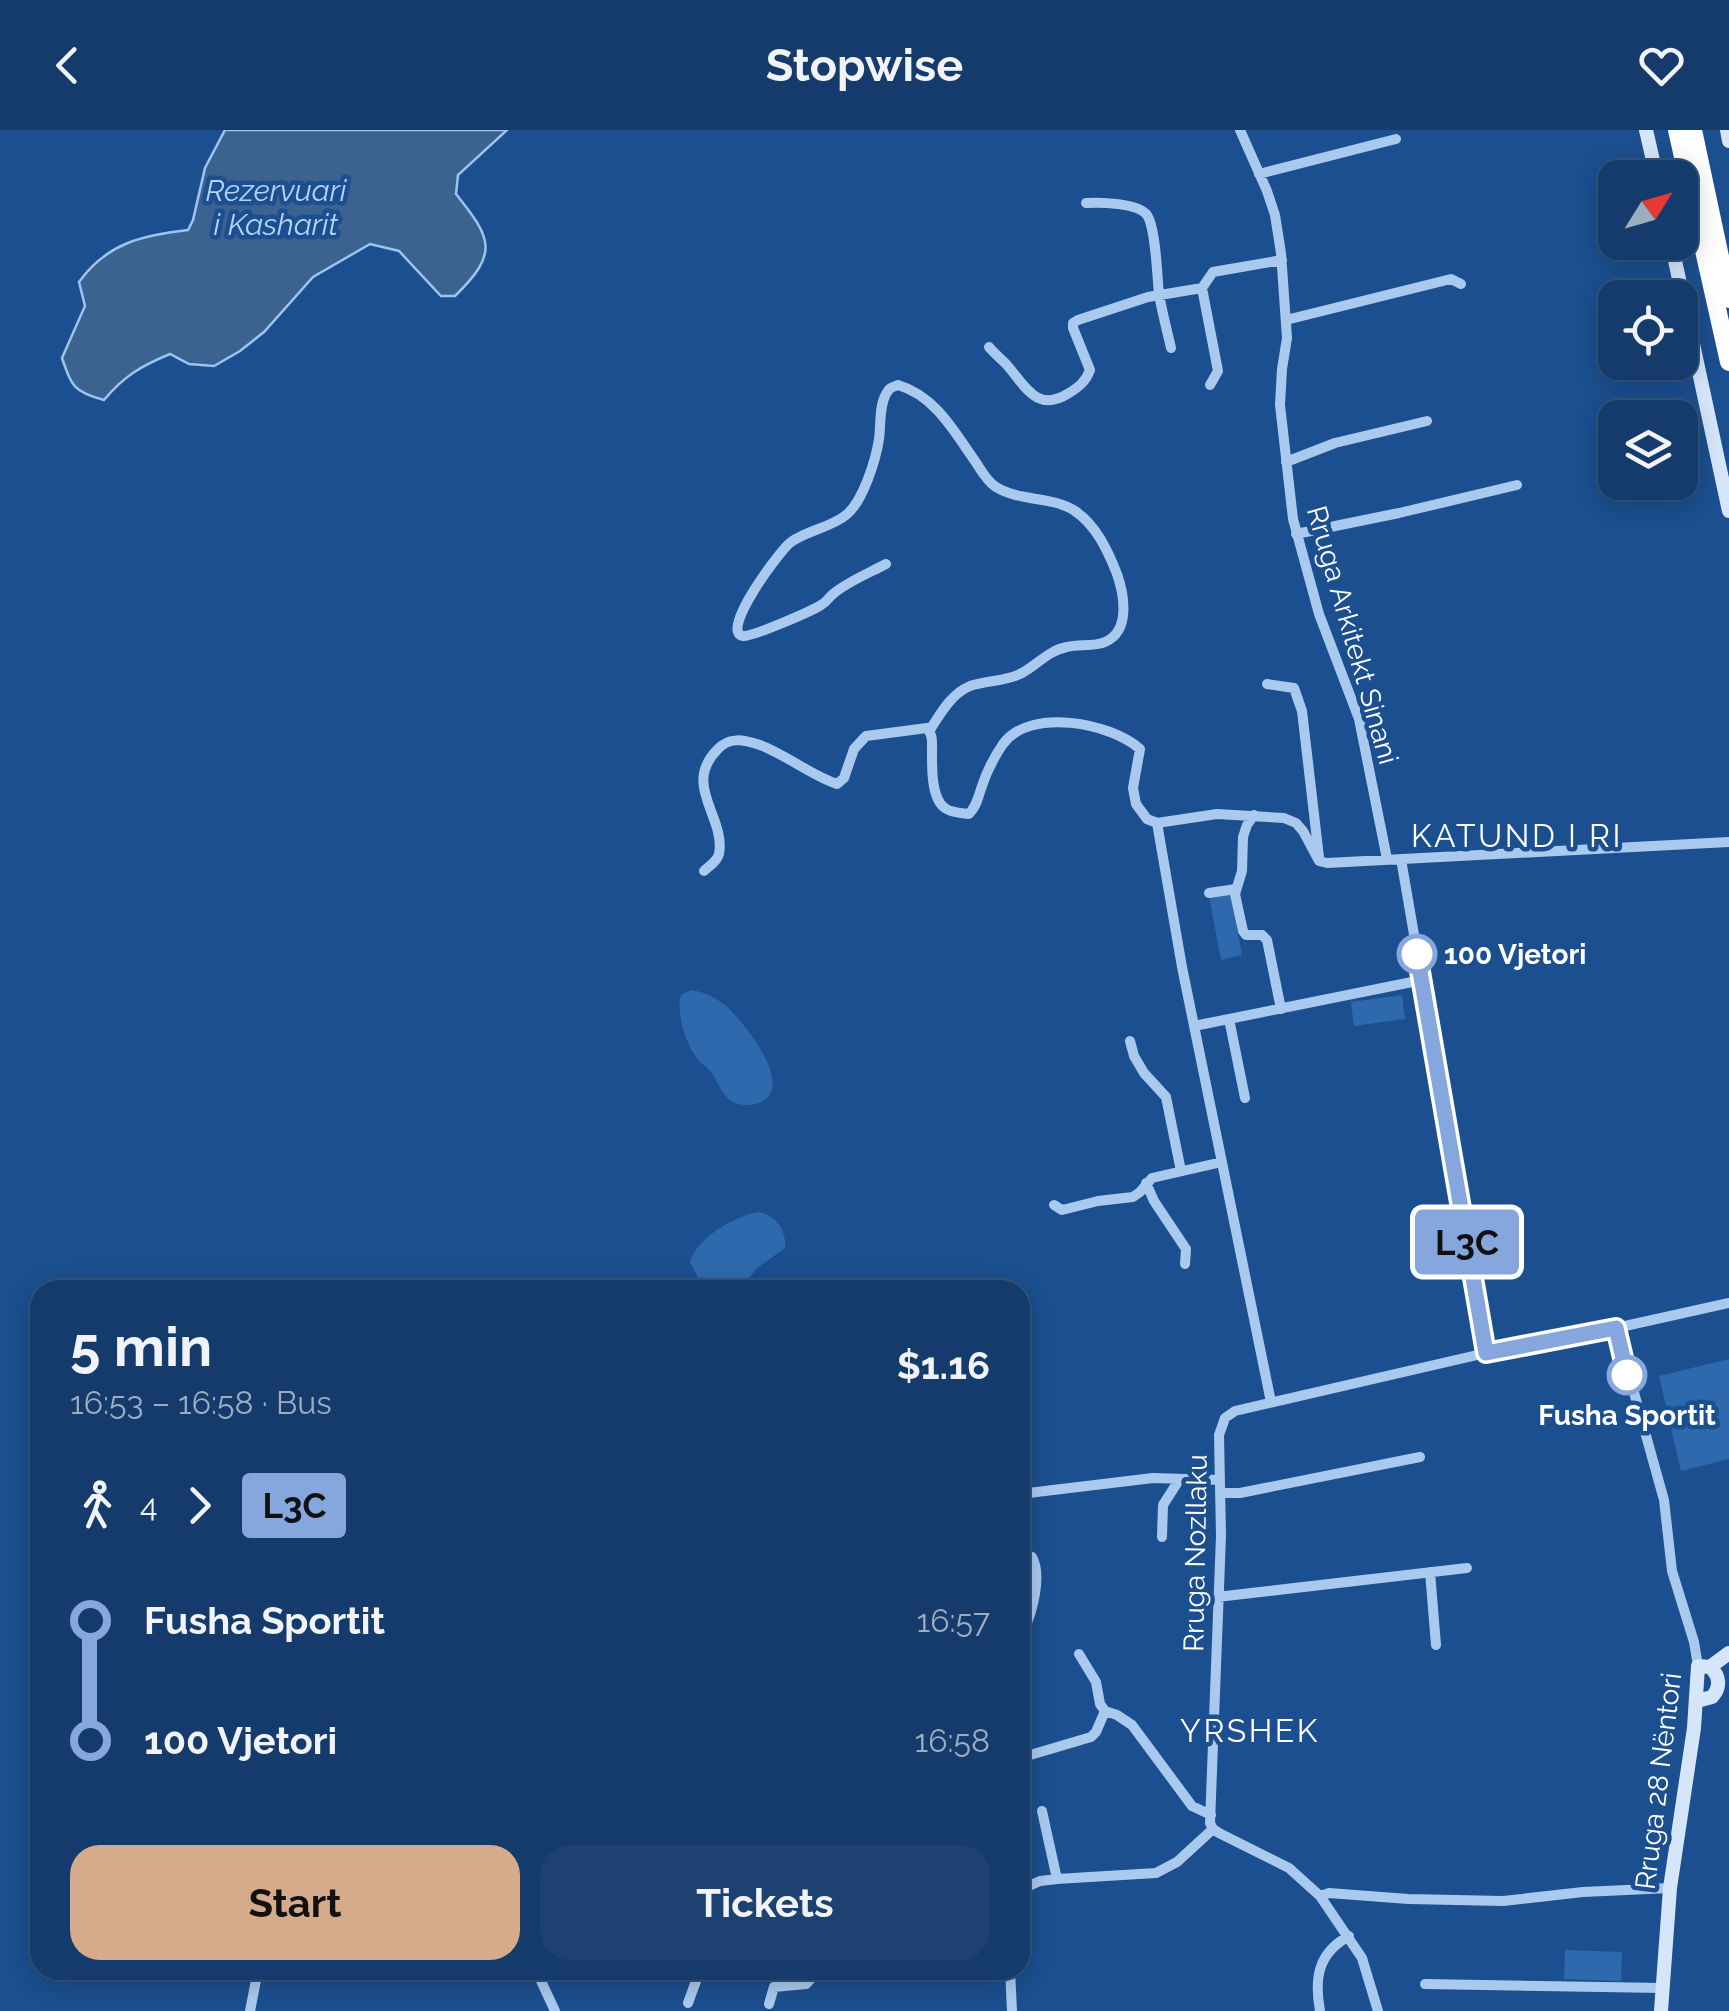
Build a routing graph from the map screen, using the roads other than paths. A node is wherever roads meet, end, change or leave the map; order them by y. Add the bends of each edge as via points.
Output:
1 (1240, 130) edge
2 (1646, 130) edge
3 (1677, 130) edge
4 (1693, 130) edge
5 (1726, 130) edge
6 (1396, 140) dead end
7 (1729, 141) edge
8 (1652, 160) edge
9 (1259, 174) junction
10 (1086, 204) dead end
11 (1282, 260) junction
12 (1674, 260) edge
13 (1461, 284) dead end
14 (1202, 288) junction
15 (1160, 295) junction
16 (1729, 298) edge
17 (1286, 320) junction
18 (989, 347) dead end
19 (1171, 348) dead end
20 (1729, 362) edge
21 (1210, 385) dead end
22 (1427, 420) dead end
23 (1286, 462) junction
24 (1517, 484) dead end
25 (1729, 511) edge
26 (1296, 534) junction
27 (886, 564) dead end
28 (1266, 684) dead end
29 (930, 730) junction
30 (1254, 815) junction
31 (1157, 823) junction
32 (1729, 842) edge
33 (1401, 859) junction
34 (1387, 860) junction
35 (1318, 861) junction
36 (704, 871) dead end
37 (1236, 889) junction
38 (1209, 893) dead end
39 (1422, 980) junction
40 (1281, 1008) junction
41 (1229, 1019) junction
42 (1194, 1026) junction
43 (1130, 1041) dead end
44 (1245, 1098) dead end
45 (1222, 1162) junction
46 (1180, 1171) junction
47 (1146, 1183) junction
48 (1054, 1205) dead end
49 (1184, 1264) dead end
50 (1729, 1303) edge
51 (1616, 1328) junction
52 (1486, 1353) junction
53 (1271, 1402) junction
54 (1420, 1457) dead end
55 (1179, 1480) junction
56 (1220, 1480) junction
57 (1030, 1493) edge
58 (1220, 1493) junction
59 (1162, 1537) dead end
60 (1030, 1556) edge
61 (1467, 1568) dead end
62 (1430, 1572) junction
63 (1218, 1597) junction
64 (1030, 1618) edge
65 (1436, 1644) dead end
66 (1079, 1654) dead end
67 (1729, 1655) edge
68 (1708, 1670) junction
69 (1697, 1701) junction
70 (1105, 1711) junction
71 (1030, 1755) edge
72 (1042, 1810) dead end
73 (1211, 1815) junction
74 (1213, 1829) junction
75 (1057, 1879) junction
76 (1030, 1886) edge
77 (1670, 1888) junction
78 (1320, 1896) junction
79 (1349, 1936) junction
80 (256, 1980) edge
81 (541, 1980) edge
82 (696, 1980) edge
83 (810, 1980) edge
84 (1010, 1980) edge
85 (1425, 1984) dead end
86 (1663, 1988) junction
87 (688, 2002) dead end
88 (769, 2004) dead end
89 (250, 2011) edge
90 (555, 2011) edge
91 (1012, 2011) edge
92 (1320, 2011) edge
93 (1378, 2011) edge
94 (1661, 2011) edge

1 - 9 street, Rruga Arkitekt Sinani
2 - 8 main road
3 - 20 highway
4 - 16 highway
5 - 7 main road
6 - 9 street
9 - 11 street, Rruga Arkitekt Sinani
10 - 15 street via 1146,214
11 - 14 street via 1213,272
11 - 17 street, Rruga Arkitekt Sinani
12 - 25 main road
13 - 17 street via 1451,279
14 - 15 street
14 - 21 street via 1218,371
15 - 18 street via 1073,323 1090,370 1056,400 1031,394
15 - 19 street
17 - 23 street, Rruga Arkitekt Sinani via 1280,405
22 - 23 street
23 - 26 street, Rruga Arkitekt Sinani
24 - 26 street
26 - 34 street, Rruga Arkitekt Sinani via 1359,719
27 - 29 street via 820,606 760,632 737,632 742,612 782,550 853,508 879,441 884,399 898,385 936,408 991,484 1070,508 1086,520 1121,586 1124,609 1112,637 1058,650 1022,673 970,686 950,700
28 - 35 street via 1294,688 1302,711
29 - 31 street via 935,789 945,809 973,811 1008,738 1065,722 1140,749 1134,796 1146,819
29 - 36 street via 866,736 837,784 756,744 736,739 720,746 703,775 719,855
30 - 31 street
30 - 35 street via 1296,823
30 - 37 street via 1243,837
31 - 42 street
32 - 33 street
33 - 34 street
33 - 39 street
34 - 35 street
37 - 38 street
37 - 40 street via 1243,930 1267,940
39 - 40 street
39 - 52 street
40 - 41 street
41 - 42 street
41 - 44 street
42 - 45 street
43 - 46 street via 1144,1074 1166,1097
45 - 46 street
45 - 53 street
46 - 47 street
47 - 48 street via 1134,1197 1062,1210
47 - 49 street via 1186,1249
50 - 51 street, Rruga Nozllaku
51 - 52 street, Rruga Nozllaku
51 - 68 street, Rruga 28 Nëntori via 1664,1500 1672,1571
52 - 53 street, Rruga Nozllaku
53 - 56 street, Rruga Nozllaku via 1224,1418
54 - 58 street
55 - 56 street
55 - 57 street
55 - 59 street via 1163,1505
56 - 58 street, Rruga Nozllaku
58 - 63 street, Rruga Nozllaku
60 - 64 street via 1036,1565
61 - 62 street
62 - 63 street
62 - 65 street
63 - 73 street, Rruga Nozllaku
66 - 70 street
67 - 68 main road
68 - 69 main road, Rruga 28 Nëntori
68 - 69 main road via 1718,1688
69 - 77 main road, Rruga 28 Nëntori
70 - 71 street via 1091,1736
70 - 73 street via 1132,1726 1188,1801
72 - 75 street
73 - 74 street, Rruga Nozllaku
74 - 75 street via 1156,1873
74 - 78 street via 1289,1868
75 - 76 street
77 - 78 street via 1503,1901
77 - 86 main road, Rruga 28 Nëntori
78 - 79 street
79 - 92 street via 1321,1963
79 - 93 street via 1367,1968
80 - 89 street
81 - 90 street
82 - 87 street
83 - 88 street via 774,1987
84 - 91 street
85 - 86 street
86 - 94 main road, Rruga 28 Nëntori

